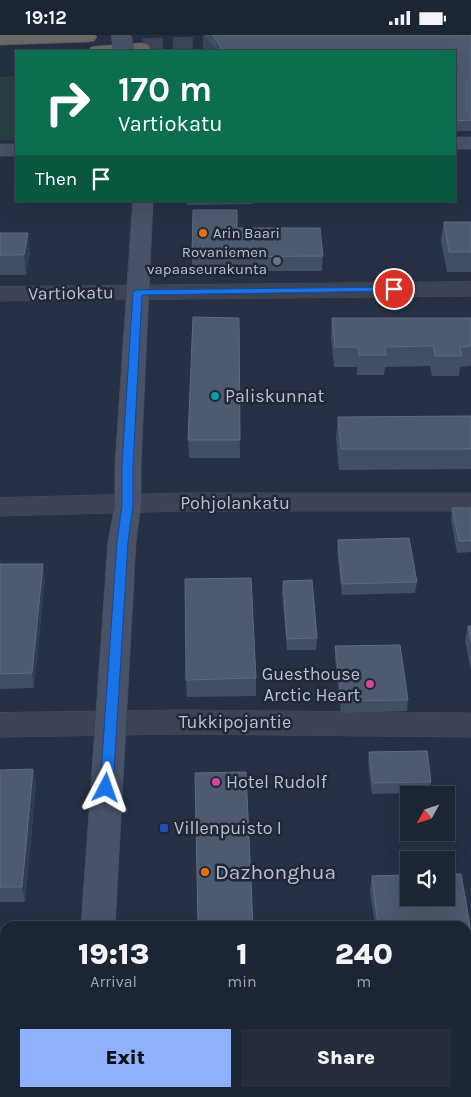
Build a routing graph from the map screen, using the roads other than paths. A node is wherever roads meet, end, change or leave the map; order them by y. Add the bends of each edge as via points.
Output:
1 (121, 35) edge
2 (0, 40) edge
3 (92, 46) edge
4 (132, 49) edge
5 (52, 50) edge
6 (0, 53) edge
7 (15, 53) edge
8 (456, 143) edge
9 (471, 143) edge
10 (0, 150) edge
11 (15, 150) edge
12 (143, 202) edge
13 (471, 289) edge
14 (137, 292) junction
15 (0, 294) edge
16 (471, 502) edge
17 (128, 505) junction
18 (0, 507) edge
19 (111, 724) junction
20 (0, 725) edge
21 (471, 725) edge
22 (98, 921) edge

1 - 4 main road, bridge
2 - 3 highway
3 - 4 highway
3 - 5 highway
6 - 7 highway
8 - 9 main road
10 - 11 main road
12 - 14 main road
13 - 14 street, Vartiokatu
14 - 15 street, Vartiokatu
14 - 17 main road
16 - 17 street, Pohjolankatu via 185,502
17 - 18 street, Pohjolankatu
17 - 19 main road via 122,542
19 - 20 street, Tukkipojantie
19 - 21 street, Tukkipojantie
19 - 22 main road

